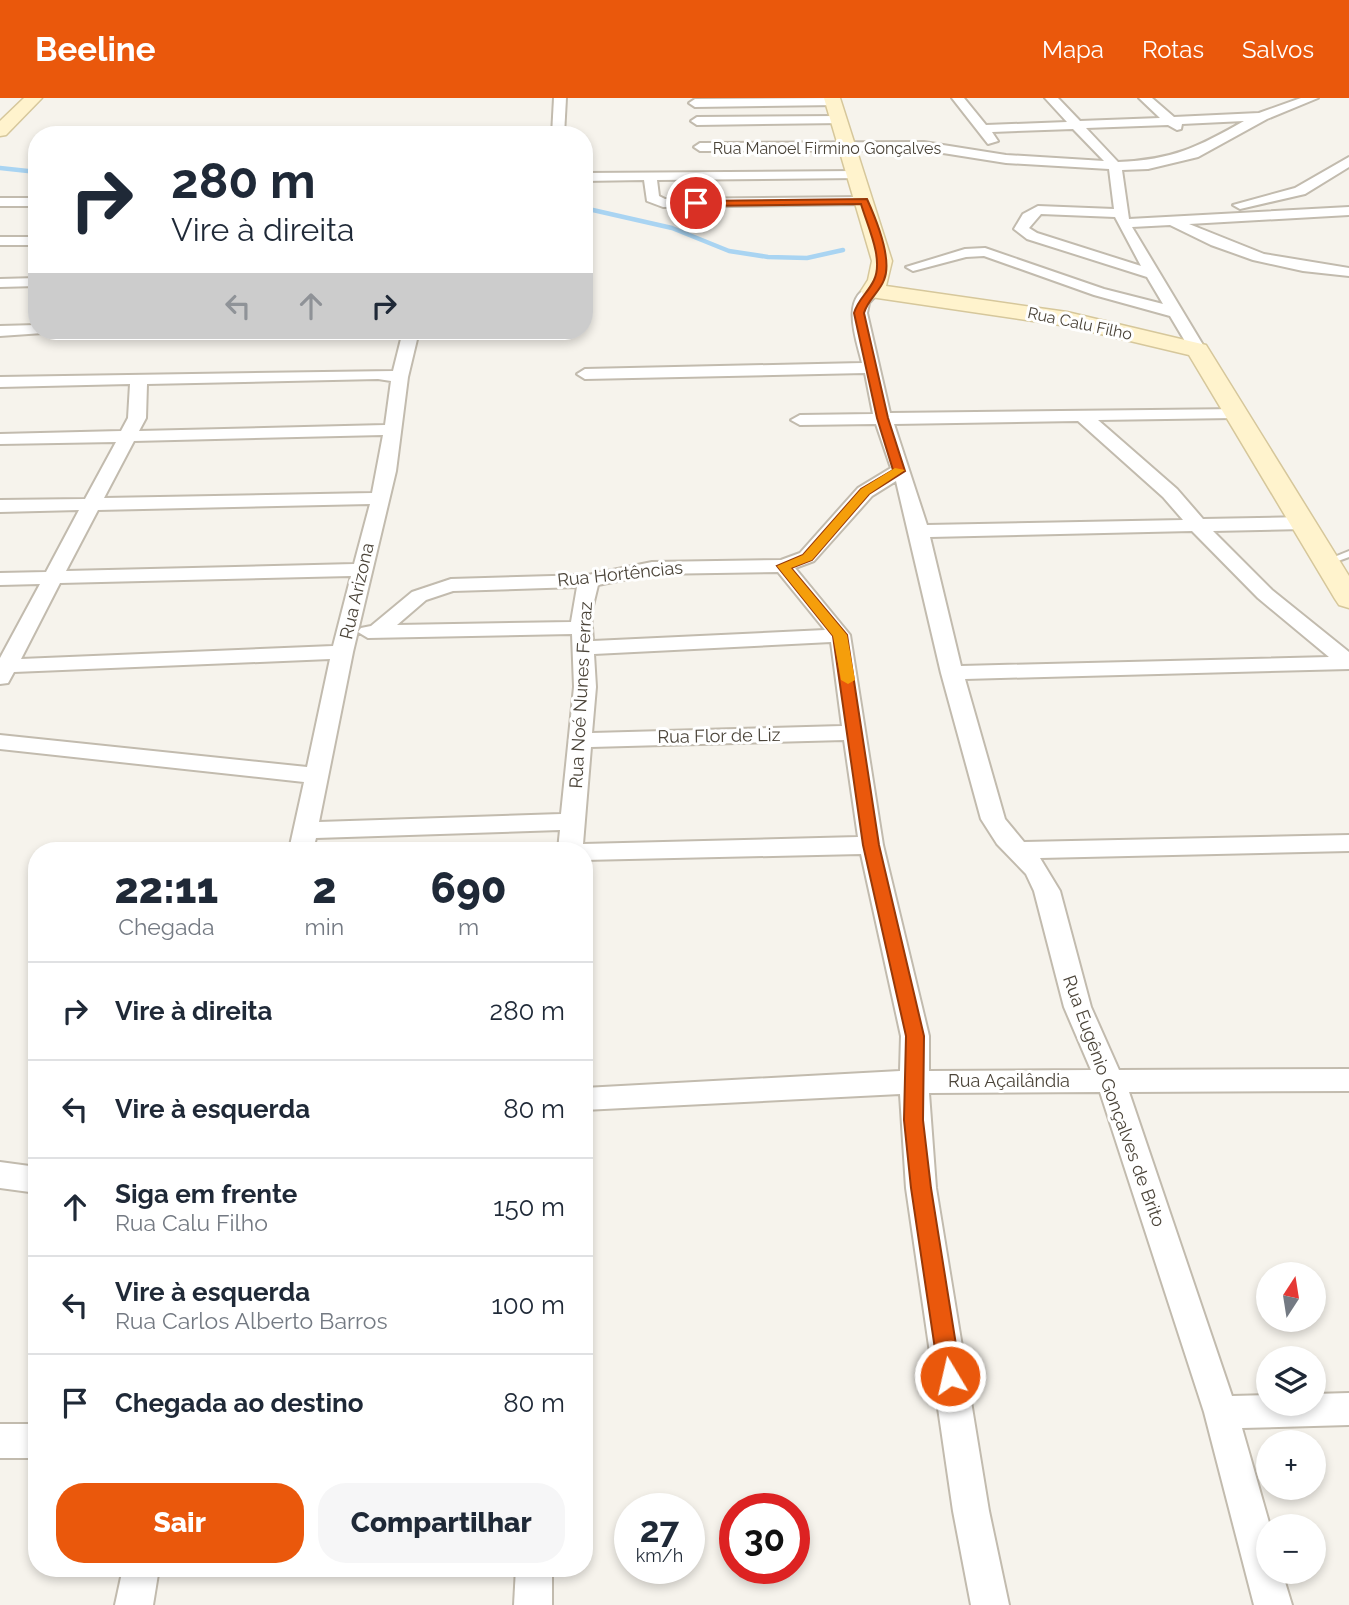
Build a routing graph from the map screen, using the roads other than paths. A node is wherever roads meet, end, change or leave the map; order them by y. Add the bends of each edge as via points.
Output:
1 (34, 98) edge
2 (560, 98) edge
3 (958, 98) edge
4 (1051, 98) edge
5 (1145, 98) edge
6 (1312, 98) edge
7 (695, 101) edge
8 (1248, 104) dead end
9 (835, 107) edge
10 (1263, 116) junction
11 (1170, 120) junction
12 (697, 121) junction
13 (1077, 124) junction
14 (558, 126) edge
15 (983, 129) junction
16 (0, 131) edge
17 (1195, 142) junction
18 (845, 146) junction
19 (1006, 159) junction
20 (702, 162) junction
21 (1349, 165) edge
22 (1115, 166) junction
23 (855, 174) junction
24 (650, 176) junction
25 (593, 177) edge
26 (864, 201) junction
27 (0, 202) edge
28 (28, 202) edge
29 (1349, 211) edge
30 (1121, 218) junction
31 (1180, 220) junction
32 (0, 241) edge
33 (28, 241) edge
34 (913, 267) dead end
35 (1349, 272) edge
36 (1152, 273) junction
37 (28, 282) edge
38 (0, 283) edge
39 (872, 291) junction
40 (1178, 313) junction
41 (28, 330) edge
42 (0, 331) edge
43 (409, 340) edge
44 (1198, 350) junction
45 (872, 368) junction
46 (586, 374) dead end
47 (400, 377) junction
48 (139, 378) junction
49 (0, 382) edge
50 (1234, 413) junction
51 (1081, 414) junction
52 (883, 418) junction
53 (800, 420) dead end
54 (394, 430) junction
55 (128, 436) junction
56 (0, 439) edge
57 (900, 471) junction
58 (378, 498) junction
59 (92, 504) junction
60 (0, 506) edge
61 (1304, 523) junction
62 (1199, 525) junction
63 (920, 531) junction
64 (1349, 554) edge
65 (1327, 562) junction
66 (789, 565) junction
67 (362, 570) junction
68 (50, 578) junction
69 (0, 579) edge
70 (589, 581) junction
71 (1349, 599) edge
72 (376, 632) junction
73 (840, 635) junction
74 (583, 638) junction
75 (344, 643) junction
76 (1349, 663) edge
77 (2, 670) edge
78 (952, 673) junction
79 (855, 733) junction
80 (582, 740) junction
81 (0, 742) edge
82 (316, 775) junction
83 (574, 822) junction
84 (303, 840) edge
85 (571, 842) edge
86 (1349, 843) edge
87 (871, 845) junction
88 (1021, 850) junction
89 (593, 852) edge
90 (1111, 1080) junction
91 (1349, 1080) edge
92 (914, 1082) junction
93 (593, 1099) edge
94 (0, 1175) edge
95 (28, 1179) edge
96 (1349, 1409) edge
97 (1221, 1412) junction
98 (0, 1441) edge
99 (28, 1441) edge
100 (139, 1577) edge
101 (534, 1577) edge
102 (134, 1605) edge
103 (533, 1605) edge
104 (990, 1605) edge
105 (1273, 1605) edge

1 - 16 street
2 - 14 street
3 - 15 street
4 - 13 street
5 - 11 street
6 - 10 street
7 - 9 street
7 - 12 street
8 - 10 street
9 - 12 street
9 - 18 street
10 - 11 street
10 - 17 street, Rua Manoel Firmino Gonçalves
11 - 13 street
11 - 17 street
12 - 20 street
13 - 15 street
13 - 22 street
15 - 19 street
17 - 22 street, Rua Manoel Firmino Gonçalves via 1168,161
18 - 19 street, Rua Manoel Firmino Gonçalves via 954,149
18 - 20 street, Rua Manoel Firmino Gonçalves
18 - 23 street
19 - 22 street, Rua Manoel Firmino Gonçalves
20 - 23 street
20 - 24 street
21 - 31 street via 1287,195
22 - 30 street
23 - 26 street
24 - 25 street
24 - 26 street via 652,198 663,203
26 - 39 street via 882,261
27 - 28 street
29 - 31 street
30 - 31 street
30 - 36 street
30 - 36 street via 1038,210 1021,229 1108,262
31 - 35 street via 1220,244 1265,261
32 - 33 street
34 - 40 street via 985,252 1099,292
36 - 40 street
37 - 38 street
39 - 44 street, Rua Calu Filho via 1067,319
39 - 45 street, Rua Eugênio Gonçalves de Brito via 859,313
40 - 44 street
41 - 42 street
43 - 47 street, Rua Arizona
44 - 50 street
45 - 46 street
45 - 52 street, Rua Eugênio Gonçalves de Brito
47 - 48 street
47 - 54 street, Rua Arizona
48 - 49 street
48 - 55 street via 137,418
50 - 51 street
50 - 61 street
51 - 52 street
51 - 62 street
52 - 53 street
52 - 57 street, Rua Eugênio Gonçalves de Brito
54 - 55 street
54 - 58 street, Rua Arizona
55 - 56 street
55 - 59 street
57 - 63 street, Rua Eugênio Gonçalves de Brito
57 - 66 street via 865,492 807,557
58 - 59 street
58 - 67 street, Rua Arizona
59 - 60 street
59 - 68 street
61 - 62 street
61 - 65 street
62 - 63 street
62 - 76 street via 1265,594
63 - 78 street, Rua Eugênio Gonçalves de Brito
64 - 65 lane
65 - 71 street
66 - 70 street, Rua Hortências via 652,568
66 - 73 street
67 - 68 street
67 - 75 street, Rua Arizona
68 - 69 street
68 - 77 street
70 - 72 street, Rua Hortências via 495,582 432,589
70 - 74 street, Rua Noé Nunes Ferraz
72 - 74 street
72 - 75 street
73 - 74 street
73 - 79 street
74 - 80 street, Rua Noé Nunes Ferraz
75 - 77 street
75 - 82 street, Rua Arizona
76 - 78 street
78 - 88 street, Rua Eugênio Gonçalves de Brito via 993,820 1002,836
79 - 80 street, Rua Flor de Liz
79 - 87 street
80 - 83 street, Rua Noé Nunes Ferraz
81 - 82 street
82 - 84 street, Rua Arizona
83 - 84 street
83 - 85 street, Rua Noé Nunes Ferraz
86 - 88 street
87 - 89 street
87 - 92 street via 915,1036
88 - 90 street, Rua Eugênio Gonçalves de Brito via 1036,867 1048,894 1075,1000
90 - 91 street, Rua Açailândia
90 - 92 street, Rua Açailândia
90 - 97 street, Rua Eugênio Gonçalves de Brito
92 - 93 street, Rua Açailândia
92 - 104 street via 921,1188
94 - 95 street
96 - 97 street
97 - 105 street, Rua Eugênio Gonçalves de Brito
98 - 99 street
100 - 102 street
101 - 103 street

